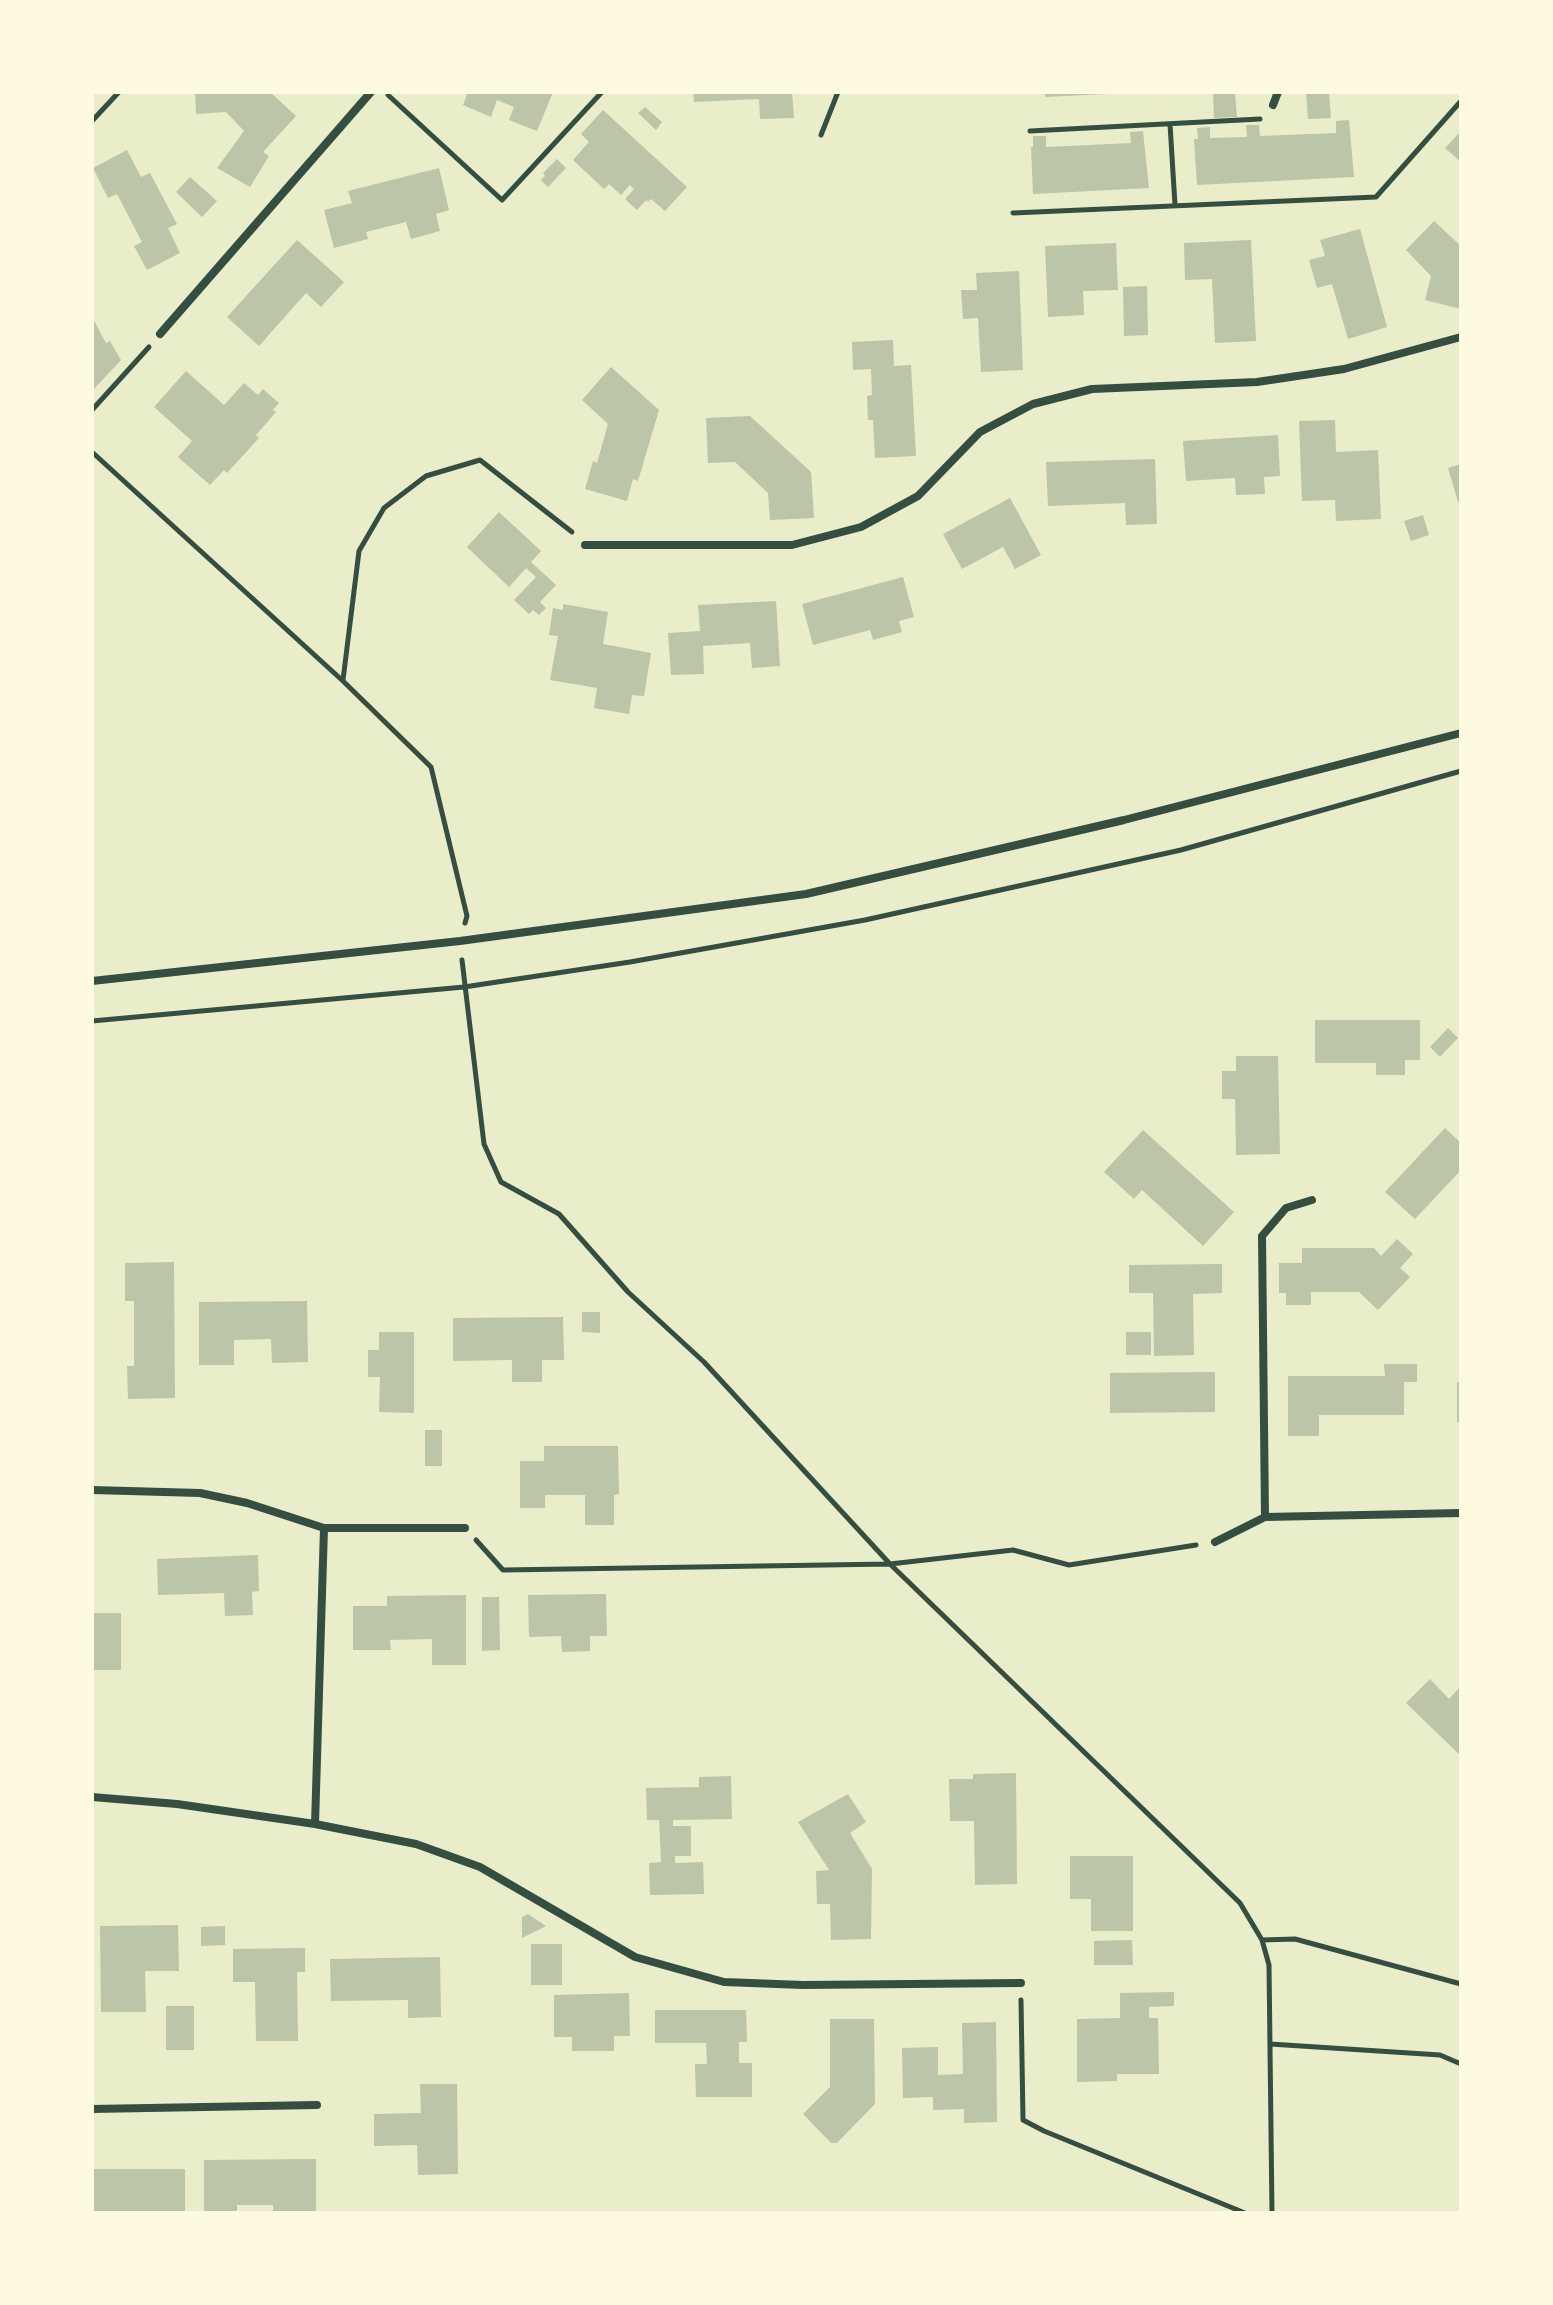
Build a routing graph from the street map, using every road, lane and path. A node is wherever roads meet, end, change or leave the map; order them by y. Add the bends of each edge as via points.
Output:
1 (119, 92) edge
2 (371, 92) edge
3 (386, 92) edge
4 (602, 92) edge
5 (838, 92) edge
6 (1278, 92) edge
7 (1461, 101) edge
8 (1273, 105) joint
9 (92, 121) edge
10 (1170, 124) junction
11 (1030, 131) dead end
12 (821, 135) dead end
13 (1175, 205) junction
14 (1013, 213) dead end
15 (160, 334) joint
16 (1461, 337) edge
17 (92, 410) edge
18 (92, 452) edge
19 (585, 545) joint
20 (343, 681) junction
21 (1461, 733) edge
22 (1461, 771) edge
23 (460, 941) junction
24 (92, 981) edge
25 (464, 987) junction
26 (92, 1021) edge
27 (1312, 1200) dead end
28 (92, 1490) edge
29 (1461, 1513) edge
30 (1265, 1517) junction
31 (324, 1528) junction
32 (465, 1528) joint
33 (1215, 1542) joint
34 (890, 1564) junction
35 (92, 1797) edge
36 (315, 1824) junction
37 (1262, 1940) junction
38 (1021, 1983) joint
39 (1461, 1984) edge
40 (1270, 2044) junction
41 (1461, 2064) edge
42 (317, 2105) dead end
43 (92, 2109) edge
44 (1245, 2213) edge
45 (1272, 2213) edge

1 - 9 path
2 - 15 street
3 - 4 path via 502,200
5 - 12 path
6 - 8 street
7 - 13 path via 1376,197
8 - 10 path via 1271,119
10 - 11 path
10 - 13 path
13 - 14 path
15 - 17 path
16 - 19 street via 1344,369 1257,382 1092,389 1033,404 980,432 918,496 861,527 792,545
18 - 20 path
19 - 20 path via 480,460 426,476 384,508 359,551
20 - 23 path via 431,767 467,916
21 - 23 street via 1124,820 806,894
22 - 25 path via 1181,850 865,920
23 - 24 street
23 - 25 path
25 - 26 path
25 - 34 path via 484,1144 501,1182 559,1214
27 - 30 street via 1286,1208 1262,1236
28 - 31 street via 200,1493
29 - 30 street
30 - 33 street
31 - 32 street
31 - 36 street
32 - 34 path via 503,1570
33 - 34 path via 1069,1565 1013,1550
34 - 37 path via 1240,1903
35 - 36 street
36 - 38 street via 416,1844 480,1867 635,1957 724,1982
37 - 39 path via 1295,1939
37 - 40 path via 1269,1965
38 - 44 path via 1023,2120
40 - 41 path via 1440,2055
40 - 45 path
42 - 43 street

